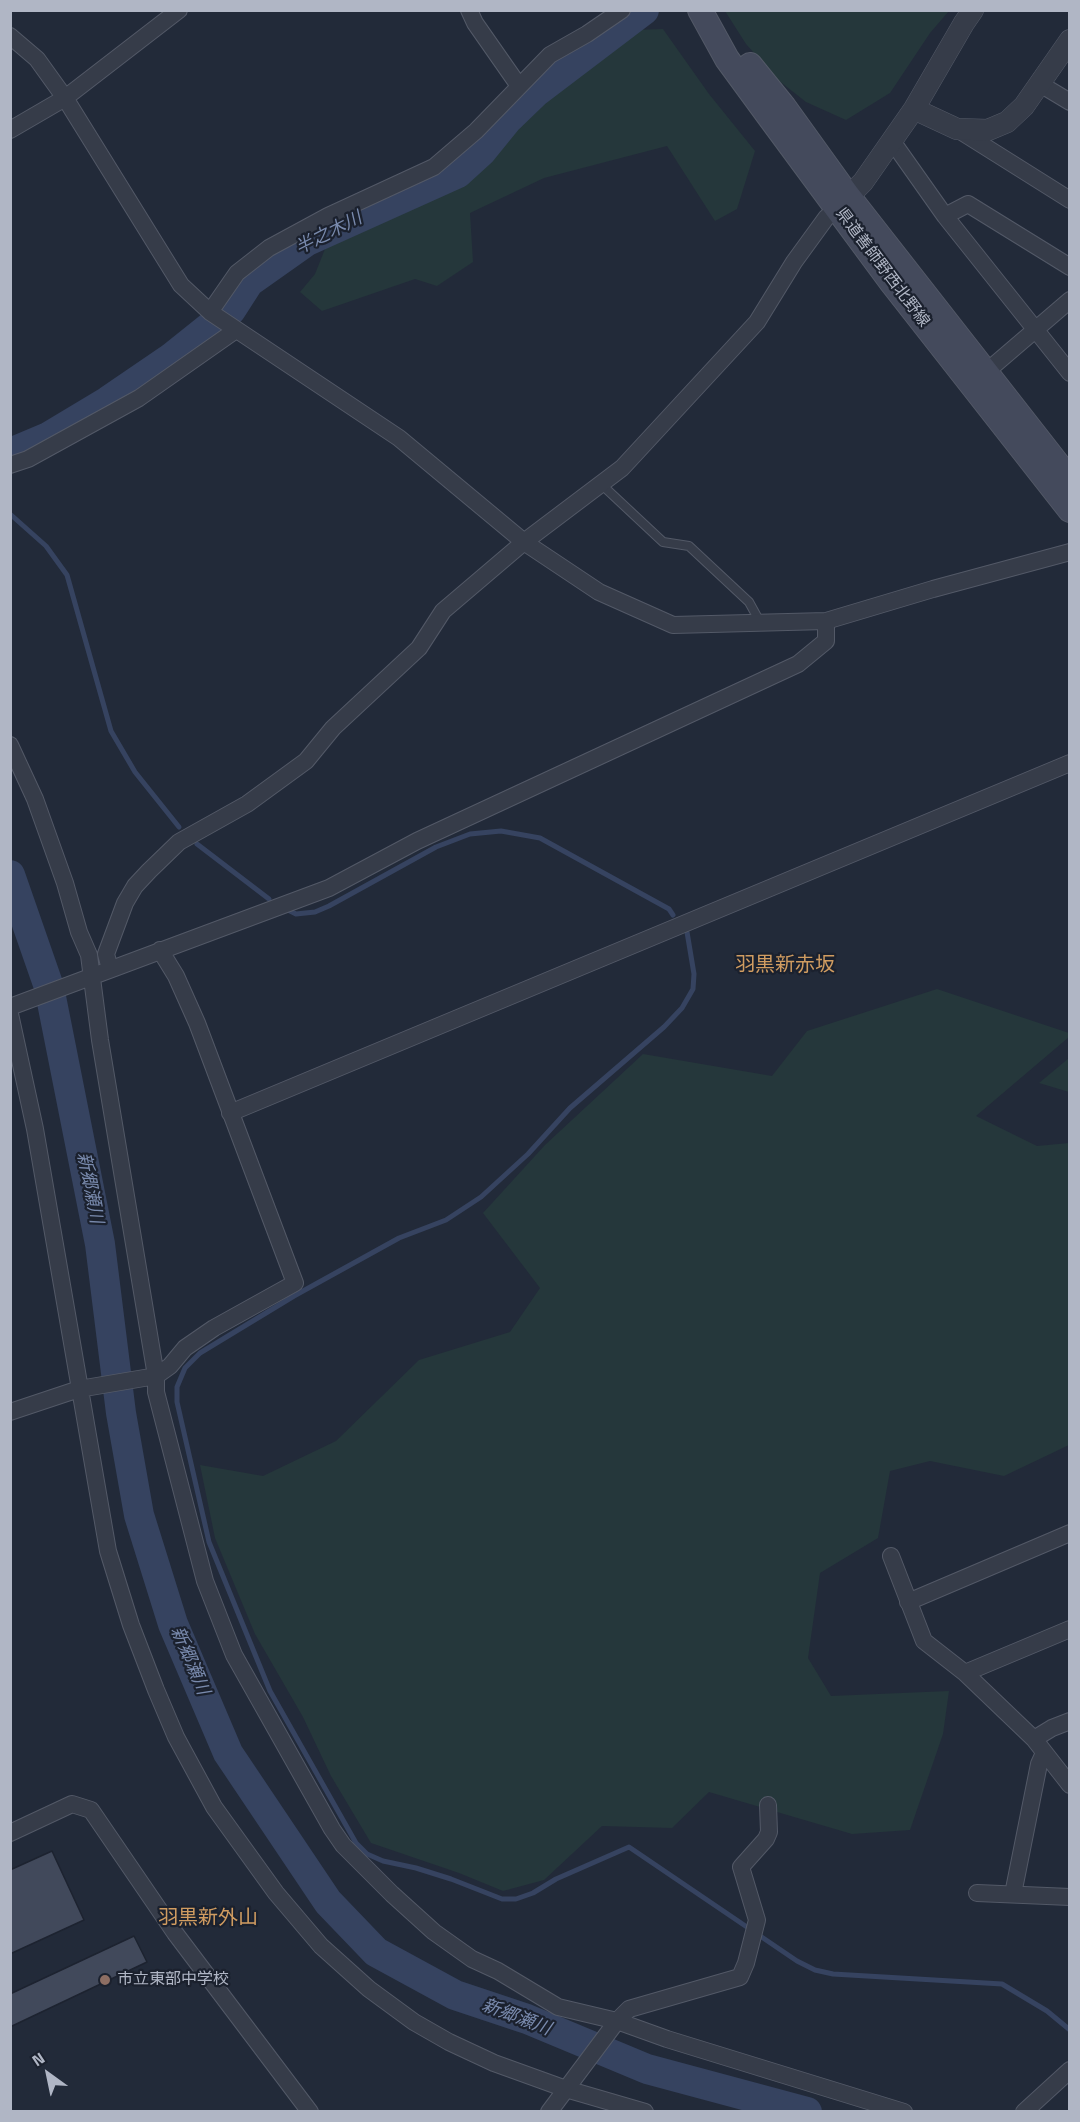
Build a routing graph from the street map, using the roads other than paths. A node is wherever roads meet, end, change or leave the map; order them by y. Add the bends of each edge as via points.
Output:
1 (179, 10) edge
2 (469, 10) edge
3 (622, 10) edge
4 (973, 10) edge
5 (703, 14) edge
6 (10, 36) edge
7 (1070, 40) edge
8 (1040, 84) junction
9 (519, 86) junction
10 (65, 98) junction
11 (1070, 102) edge
12 (915, 109) junction
13 (957, 129) junction
14 (10, 130) edge
15 (892, 141) junction
16 (1070, 200) edge
17 (843, 202) junction
18 (945, 216) junction
19 (1070, 267) edge
20 (1070, 300) edge
21 (210, 312) junction
22 (1035, 329) junction
23 (236, 330) junction
24 (986, 372) junction
25 (1070, 373) edge
26 (10, 465) edge
27 (1070, 480) edge
28 (601, 484) junction
29 (1070, 510) edge
30 (524, 542) junction
31 (1070, 552) edge
32 (826, 621) junction
33 (760, 622) junction
34 (10, 745) edge
35 (1070, 763) edge
36 (159, 950) junction
37 (110, 969) junction
38 (90, 977) junction
39 (10, 1007) edge
40 (10, 1014) edge
41 (230, 1113) junction
42 (156, 1376) junction
43 (80, 1389) junction
44 (10, 1412) edge
45 (1070, 1533) edge
46 (891, 1556) dead end
47 (908, 1602) junction
48 (1070, 1629) edge
49 (964, 1673) junction
50 (1070, 1721) edge
51 (1039, 1746) junction
52 (1070, 1785) edge
53 (768, 1805) dead end
54 (10, 1833) edge
55 (977, 1893) dead end
56 (1012, 1894) junction
57 (1070, 1897) edge
58 (618, 2021) junction
59 (1070, 2070) edge
60 (571, 2082) junction
61 (310, 2112) edge
62 (549, 2112) edge
63 (645, 2112) edge
64 (904, 2112) edge
65 (1024, 2112) edge

1 - 10 street
2 - 9 street
3 - 9 street via 550,55
4 - 12 street
5 - 17 main road, 県道善師野西北野線 via 727,59
6 - 10 street via 37,59
7 - 8 street
8 - 11 street
8 - 13 street via 1007,122 988,130
9 - 21 street via 476,132 434,166 268,248 237,273
10 - 14 street
10 - 21 street via 182,285
12 - 13 street
12 - 15 street
13 - 16 street
15 - 17 street via 863,182
15 - 18 street
17 - 24 main road, 県道善師野西北野線
17 - 28 street via 826,218 794,262 757,322 622,468
17 - 29 main road, 県道善師野西北野線 via 892,283
18 - 19 street via 968,204
18 - 22 street
20 - 22 street
21 - 23 street
22 - 24 street
22 - 25 street
23 - 26 street via 139,398
23 - 30 street via 399,438
24 - 27 main road, 県道善師野西北野線
28 - 30 street
28 - 33 lane via 663,542 689,546 749,602
30 - 33 street via 599,592 673,625
30 - 37 street via 443,611 419,648 333,728 306,761 247,804 179,842 149,871 125,903 106,954
31 - 32 street
32 - 33 street
32 - 36 street via 826,641 798,664 427,836 329,888
34 - 38 street via 65,883 89,956
35 - 41 street
36 - 37 street
36 - 41 street via 176,976 197,1023
37 - 38 street
38 - 39 street
38 - 42 street
40 - 43 street
41 - 42 street via 295,1283 214,1328 185,1348
42 - 43 street
42 - 58 street via 156,1392 205,1581 234,1655 332,1829 392,1894 434,1932 472,1959 558,2007
43 - 44 street
43 - 60 street via 108,1551 131,1625 176,1737 233,1835 321,1946 414,2022 494,2063
45 - 47 street
46 - 47 street
47 - 49 street via 924,1641
48 - 49 street
49 - 51 street
50 - 51 street via 1052,1728
51 - 52 street
51 - 56 street via 1039,1764
53 - 58 street via 766,1839 741,1867 757,1925 740,1977 629,2009
54 - 61 street via 72,1804 91,1810 175,1933
55 - 56 street
56 - 57 street
58 - 60 street
58 - 64 street
59 - 65 street
60 - 62 street
60 - 63 street

